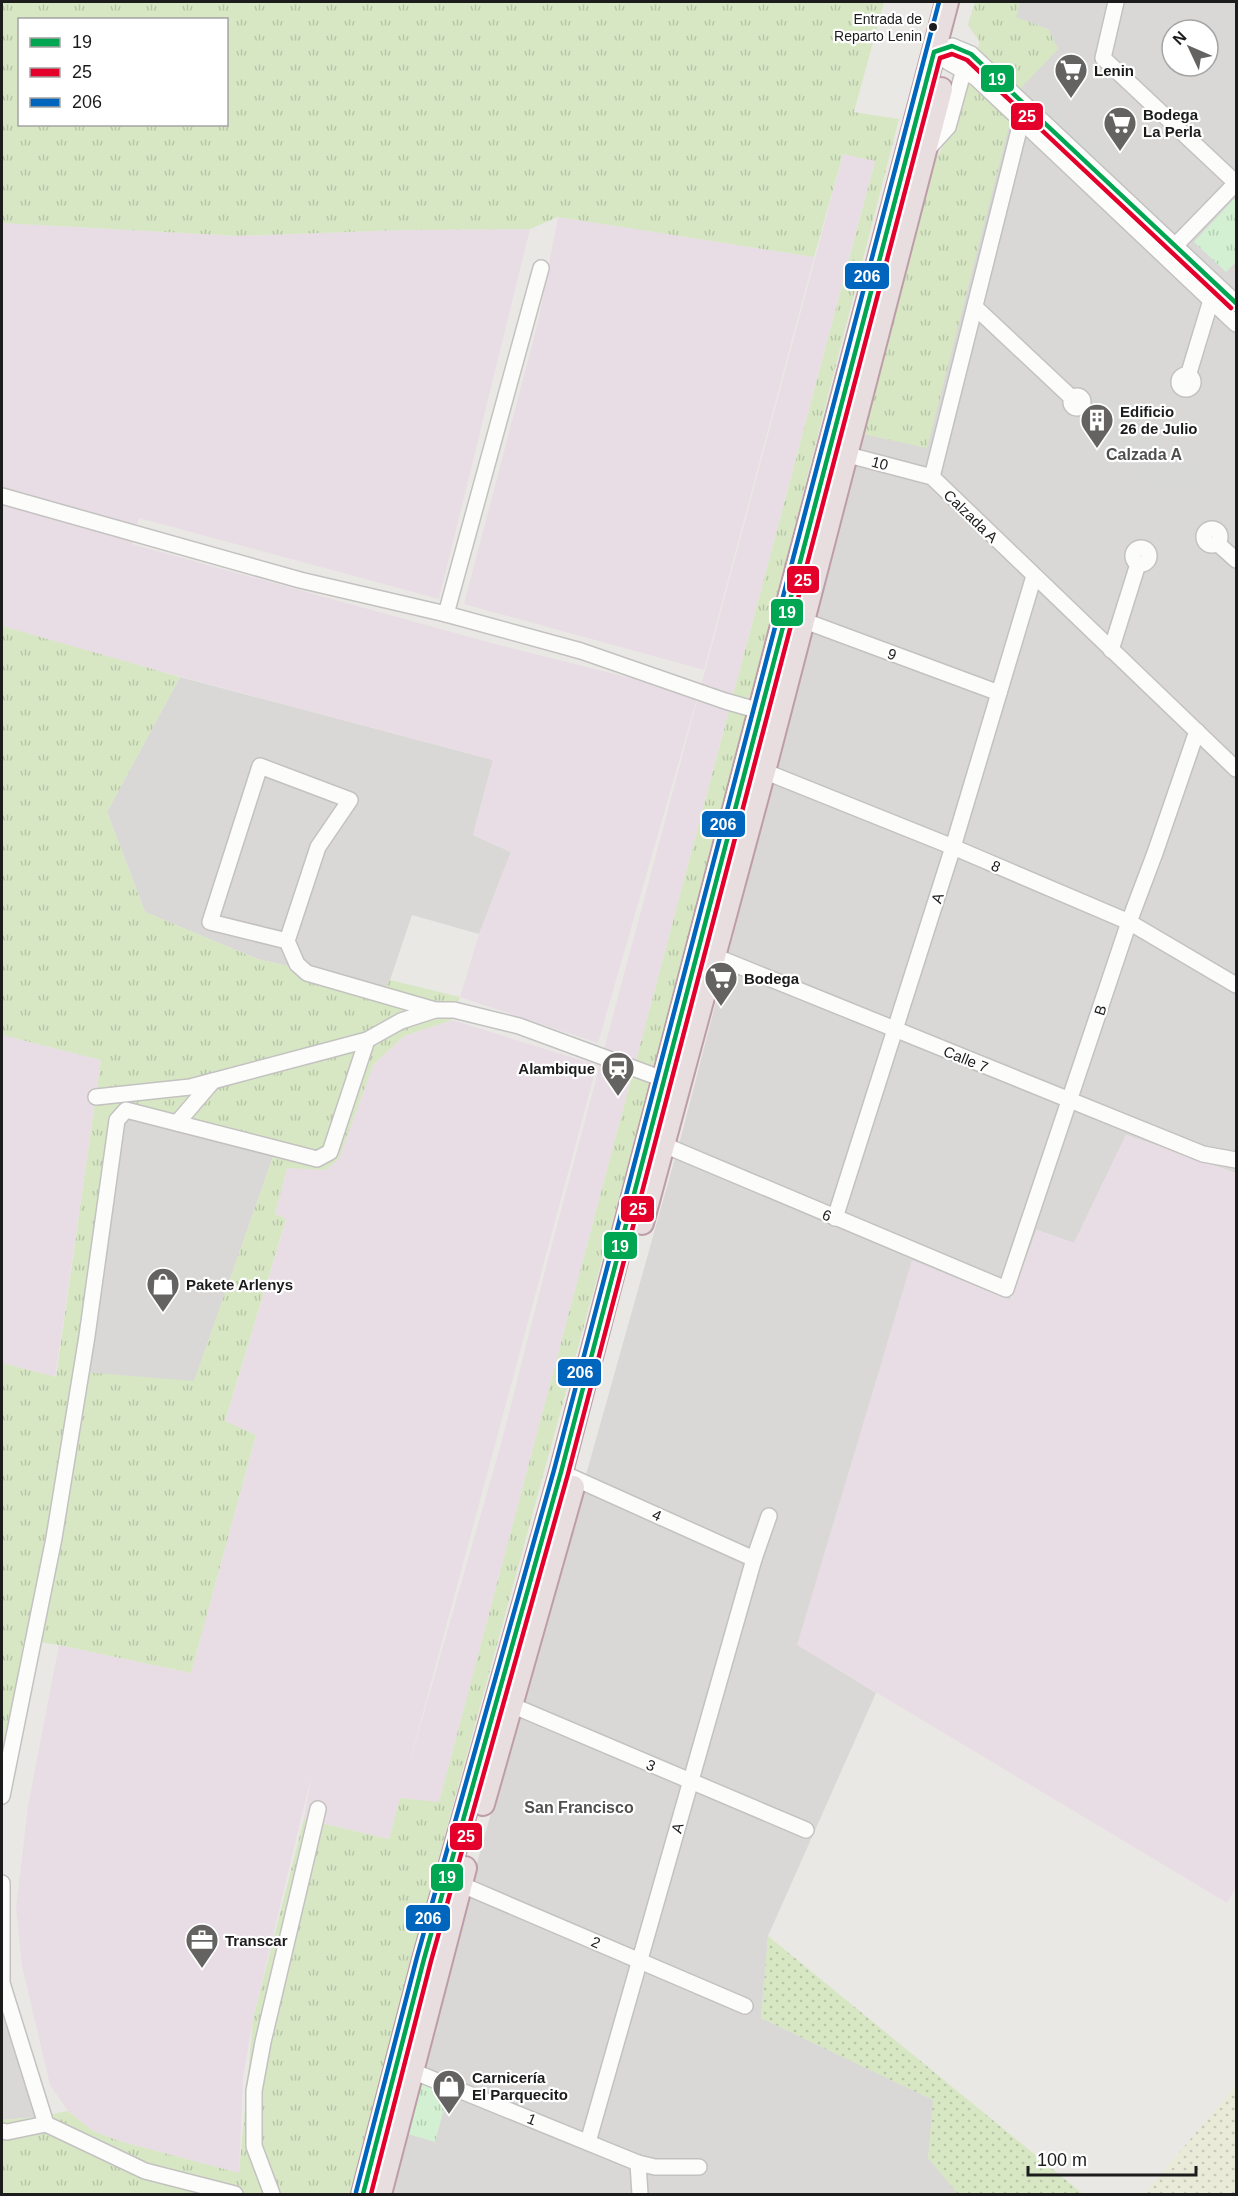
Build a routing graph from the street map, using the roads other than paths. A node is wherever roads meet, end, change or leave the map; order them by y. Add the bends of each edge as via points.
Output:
1 (947, 2) edge
2 (963, 2) edge
3 (1116, 2) edge
4 (953, 56) junction
5 (1026, 105) junction
6 (1022, 122) junction
7 (1236, 183) edge
8 (1170, 251) junction
9 (541, 268) dead end
10 (1211, 300) junction
11 (1236, 303) edge
12 (975, 307) junction
13 (1236, 324) edge
14 (1188, 376) dead end
15 (1072, 399) dead end
16 (837, 452) junction
17 (932, 477) junction
18 (2, 496) edge
19 (1217, 543) dead end
20 (1236, 560) edge
21 (1138, 564) dead end
22 (1034, 576) junction
23 (446, 614) junction
24 (793, 617) junction
25 (1111, 650) junction
26 (999, 693) junction
27 (769, 714) junction
28 (1197, 731) junction
29 (755, 768) junction
30 (1236, 769) edge
31 (953, 848) junction
32 (1129, 922) junction
33 (287, 941) junction
34 (706, 953) junction
35 (1236, 985) edge
36 (435, 1010) junction
37 (895, 1030) junction
38 (367, 1040) junction
39 (213, 1081) junction
40 (672, 1083) junction
41 (96, 1097) dead end
42 (1070, 1101) junction
43 (177, 1123) junction
44 (656, 1142) junction
45 (1236, 1160) edge
46 (835, 1218) junction
47 (1006, 1289) joint
48 (568, 1475) junction
49 (769, 1516) dead end
50 (754, 1559) junction
51 (503, 1701) junction
52 (690, 1782) junction
53 (2, 1796) edge
54 (318, 1809) dead end
55 (806, 1830) dead end
56 (454, 1881) junction
57 (2, 1883) edge
58 (640, 1961) junction
59 (745, 2006) dead end
60 (405, 2068) junction
61 (46, 2124) junction
62 (2, 2131) edge
63 (588, 2142) junction
64 (638, 2163) junction
65 (699, 2167) dead end
66 (235, 2194) edge
67 (272, 2194) edge
68 (363, 2194) edge
69 (380, 2194) edge
70 (640, 2194) edge

1 - 4 highway
2 - 4 highway
3 - 7 street via 1103,58
4 - 5 street
4 - 6 street
4 - 16 highway
4 - 16 highway
5 - 6 street, Calzada A
5 - 8 street
6 - 8 street
6 - 12 street, Calzada A
7 - 8 street
8 - 10 street
8 - 11 street
9 - 23 street
10 - 13 street
10 - 14 street
12 - 15 street
12 - 17 street, Calzada A
16 - 17 street, 10
16 - 24 highway
17 - 22 street, Calzada A
18 - 23 street via 300,579
19 - 20 street
21 - 25 street
22 - 25 street, Calzada A
22 - 26 street, A
23 - 27 street via 581,651
24 - 26 street, 9
24 - 27 highway
25 - 28 street, Calzada A
26 - 31 street, A
27 - 29 highway
28 - 30 street, Calzada A
28 - 32 street, B
29 - 31 street, 8
29 - 34 highway
31 - 32 street, 8
31 - 37 street, A
32 - 35 street, 8
32 - 42 street, B
33 - 33 street via 318,846 350,800 260,766 210,922
33 - 36 street via 307,974
34 - 37 street, Calle 7
34 - 40 highway
36 - 38 street
36 - 40 street via 454,1010 519,1026
37 - 42 street, Calle 7
37 - 46 street, A
38 - 39 street
38 - 43 street via 330,1152 317,1159
39 - 41 street
39 - 43 street
40 - 44 highway
42 - 45 street, Calle 7 via 1203,1154
42 - 47 street, B
43 - 53 street via 126,1110 117,1120 54,1538
44 - 46 street, 6
44 - 48 highway
46 - 47 street, 6
48 - 50 street, 4
48 - 51 highway
49 - 50 street, A
50 - 52 street, A
51 - 52 street, 3
51 - 56 highway
52 - 55 street, 3
52 - 58 street, A
54 - 67 street via 254,2091 254,2146
56 - 58 street, 2
56 - 60 highway
57 - 61 street via 2,1983
58 - 59 street, 2
58 - 63 street, A
60 - 63 street, 1
60 - 68 highway
60 - 69 highway
61 - 62 street
61 - 66 street via 145,2171
63 - 64 street, 1
64 - 65 street, 1
64 - 70 street

